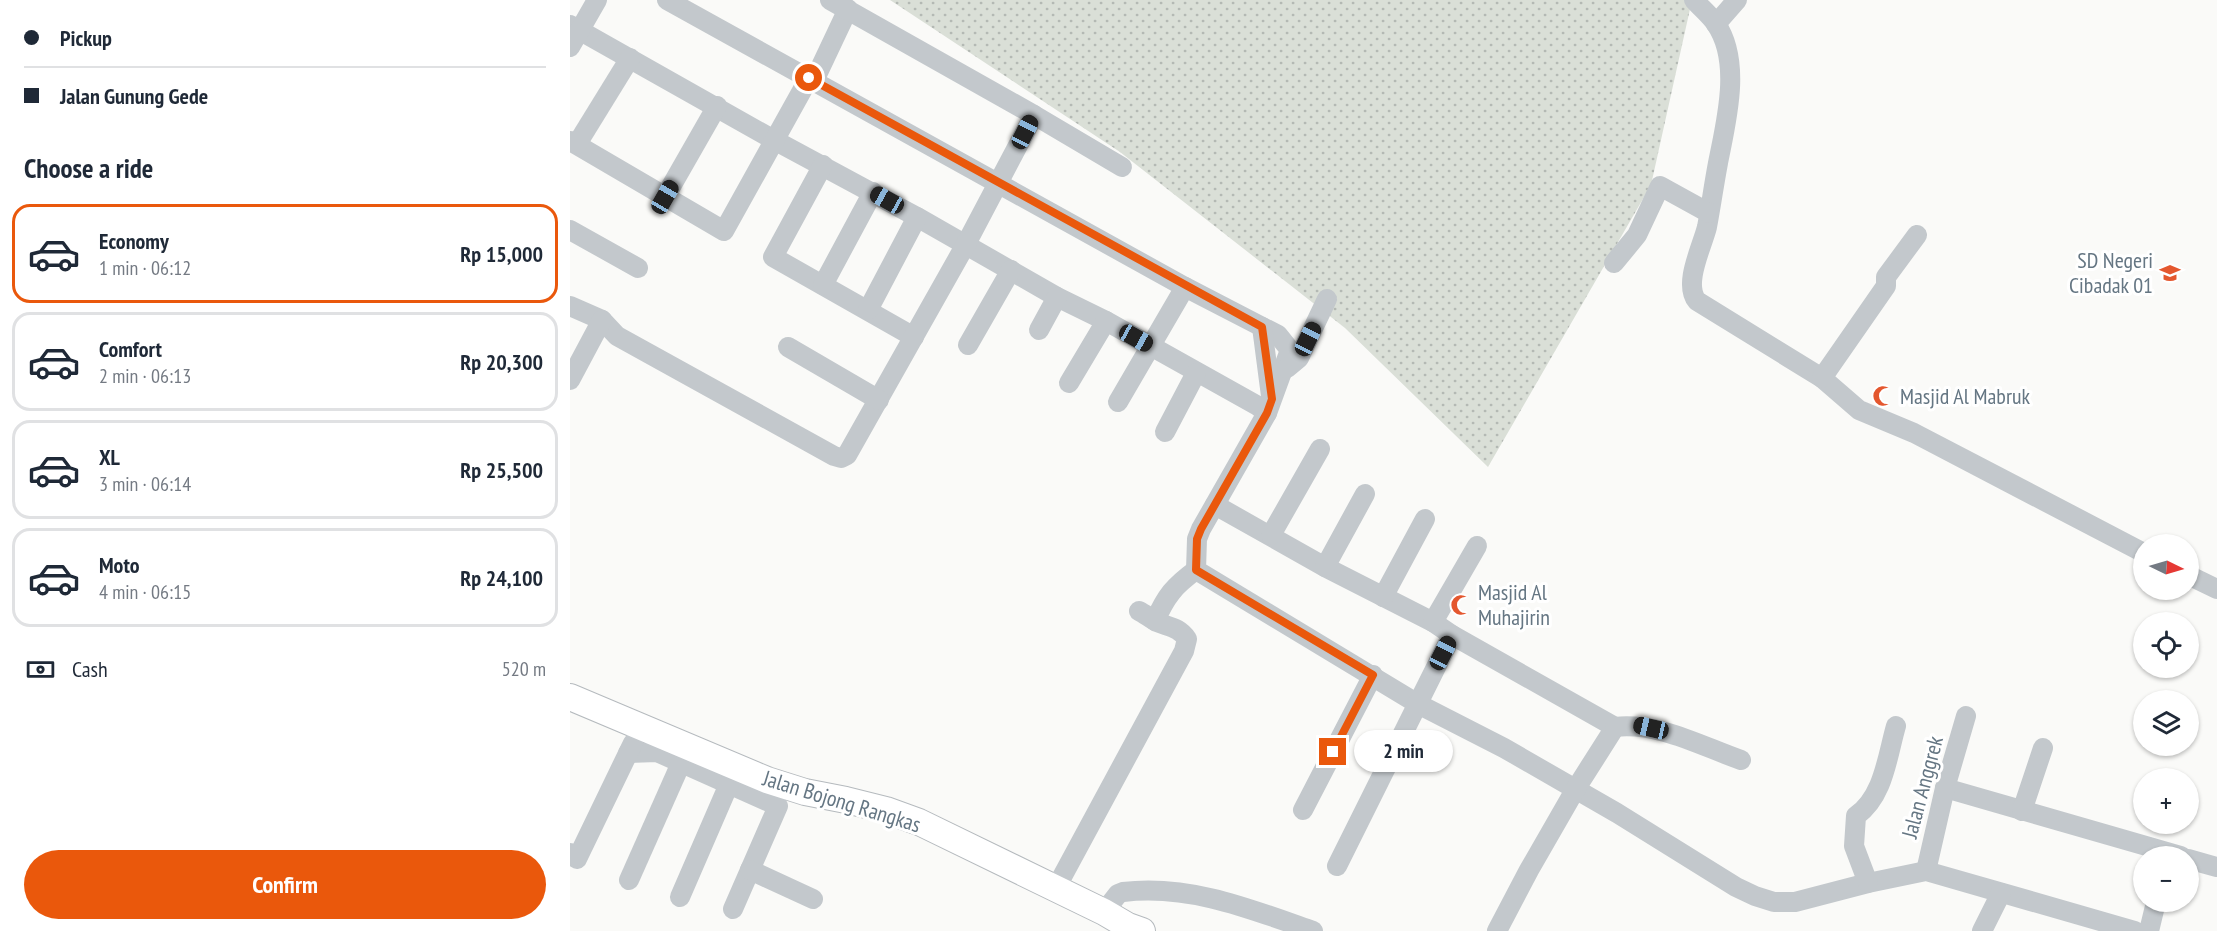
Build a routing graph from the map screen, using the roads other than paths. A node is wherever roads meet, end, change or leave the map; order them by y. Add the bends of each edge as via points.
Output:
1 (597, 0) edge
2 (668, 0) edge
3 (830, 0) edge
4 (1694, 0) edge
5 (1737, 0) edge
6 (848, 9) junction
7 (1716, 24) junction
8 (575, 27) edge
9 (570, 48) edge
10 (630, 58) junction
11 (811, 80) junction
12 (717, 106) junction
13 (1034, 115) junction
14 (774, 140) junction
15 (574, 143) edge
16 (823, 165) junction
17 (1122, 167) dead end
18 (998, 183) junction
19 (873, 192) junction
20 (665, 197) junction
21 (1709, 213) junction
22 (917, 217) junction
23 (570, 230) edge
24 (1917, 235) dead end
25 (966, 244) junction
26 (1614, 263) dead end
27 (638, 268) dead end
28 (1011, 270) junction
29 (823, 285) junction
30 (1185, 287) junction
31 (1057, 297) junction
32 (1328, 299) dead end
33 (570, 306) edge
34 (868, 310) junction
35 (602, 320) junction
36 (1106, 321) junction
37 (1262, 327) junction
38 (1039, 330) dead end
39 (914, 337) junction
40 (968, 345) dead end
41 (788, 347) dead end
42 (1151, 347) junction
43 (1284, 369) junction
44 (1196, 373) junction
45 (1822, 378) junction
46 (570, 380) edge
47 (1070, 383) dead end
48 (879, 400) junction
49 (1118, 402) dead end
50 (1269, 406) junction
51 (1165, 432) dead end
52 (1320, 449) dead end
53 (1365, 494) dead end
54 (1215, 505) junction
55 (1425, 519) dead end
56 (1271, 535) junction
57 (1477, 546) dead end
58 (2133, 547) edge
59 (1325, 567) junction
60 (1196, 570) junction
61 (2199, 580) edge
62 (2217, 589) edge
63 (1383, 597) junction
64 (1433, 622) junction
65 (1452, 636) junction
66 (1373, 675) junction
67 (570, 696) edge
68 (1418, 704) junction
69 (1966, 716) dead end
70 (641, 726) junction
71 (1896, 726) dead end
72 (1615, 727) junction
73 (2043, 748) dead end
74 (628, 753) junction
75 (1741, 759) dead end
76 (681, 763) junction
77 (729, 784) junction
78 (1945, 788) junction
79 (1575, 790) junction
80 (1303, 810) dead end
81 (2022, 811) junction
82 (2141, 846) edge
83 (570, 853) edge
84 (2199, 862) edge
85 (1337, 866) dead end
86 (2217, 867) edge
87 (750, 870) junction
88 (1926, 872) junction
89 (629, 880) dead end
90 (1868, 883) junction
91 (1056, 888) junction
92 (2001, 893) junction
93 (680, 897) dead end
94 (813, 898) dead end
95 (733, 909) dead end
96 (1104, 912) junction
97 (2154, 912) edge
98 (1132, 929) edge
99 (1313, 931) edge
100 (1497, 931) edge
101 (1982, 931) edge
102 (2135, 931) edge
103 (2149, 931) edge

1 - 8 street
2 - 11 street
3 - 6 street
4 - 7 street
5 - 7 street
6 - 11 street
6 - 13 street
7 - 21 street via 1731,78
8 - 9 street
8 - 10 street
10 - 12 street
10 - 15 street
11 - 14 street
11 - 18 street
12 - 14 street
12 - 20 street
13 - 17 street
13 - 18 street
14 - 16 street
14 - 20 street via 724,231
15 - 20 street
16 - 19 street
16 - 29 street via 773,256
18 - 25 street
18 - 30 street
19 - 22 street
19 - 29 street
21 - 26 street via 1660,186 1638,235
21 - 45 street via 1692,279 1693,296
22 - 25 street
22 - 34 street
23 - 27 street
24 - 45 street
25 - 28 street
25 - 39 street
28 - 31 street
28 - 40 street
29 - 34 street
30 - 37 street
30 - 42 street
31 - 36 street
31 - 38 street
32 - 43 street via 1299,358
33 - 35 street
34 - 39 street
35 - 46 street
35 - 48 street via 616,336 834,456 847,456
36 - 42 street
36 - 47 street
37 - 43 street via 1278,335 1290,350
37 - 50 street
39 - 48 street
41 - 48 street
42 - 44 street
42 - 49 street
43 - 50 street
44 - 50 street via 1258,406
44 - 51 street
45 - 58 street via 1859,410 1914,433
50 - 54 street
52 - 56 street
53 - 59 street
54 - 56 street
54 - 60 street via 1197,539
55 - 63 street
56 - 59 street
57 - 64 street
59 - 63 street
60 - 66 street
60 - 91 street via 1147,616 1183,633 1187,639 1184,651
61 - 62 street
63 - 64 street
64 - 65 street
65 - 68 street
65 - 72 street
66 - 68 street
66 - 80 street
67 - 70 main road, Jalan Bojong Rangkas
68 - 79 street
68 - 85 street
69 - 78 street, Jalan Anggrek
70 - 74 street
70 - 91 main road, Jalan Bojong Rangkas via 784,786 919,822
71 - 90 street via 1878,790 1856,816 1854,846
72 - 75 street via 1651,728
72 - 79 street
73 - 81 street
74 - 76 street via 657,752
74 - 83 street via 577,859
76 - 77 street
76 - 89 street
77 - 87 street via 778,806
77 - 93 street
78 - 81 street
78 - 88 street, Jalan Anggrek
79 - 90 street via 1755,896 1774,902 1795,902
79 - 100 street
81 - 82 street
84 - 86 street
87 - 94 street
87 - 95 street
88 - 90 street
88 - 92 street
91 - 96 main road, Jalan Bojong Rangkas
92 - 101 street
92 - 102 street
96 - 98 main road, Jalan Bojong Rangkas
96 - 99 street via 1122,892 1186,893 1216,898
97 - 103 street

